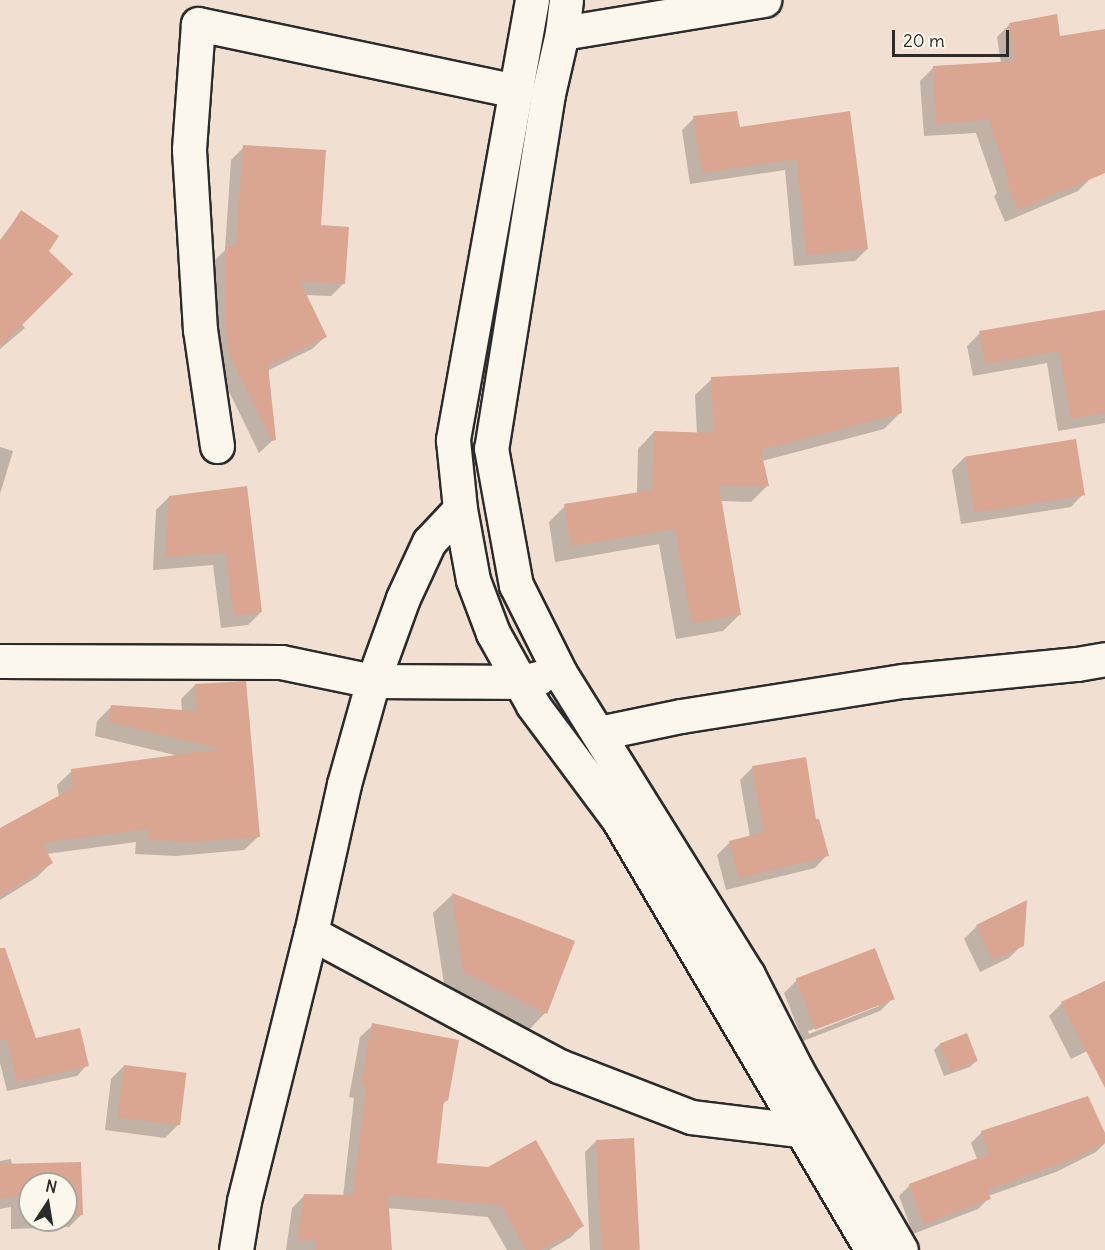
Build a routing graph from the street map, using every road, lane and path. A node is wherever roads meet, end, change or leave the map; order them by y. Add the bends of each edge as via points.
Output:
1 (532, 0) edge
2 (566, 0) edge
3 (764, 0) edge
4 (562, 33) junction
5 (516, 91) junction
6 (217, 446) dead end
7 (460, 509) junction
8 (1105, 658) edge
9 (0, 661) edge
10 (560, 674) junction
11 (373, 681) junction
12 (521, 682) junction
13 (598, 733) junction
14 (311, 933) junction
15 (799, 1130) junction
16 (236, 1250) edge
17 (872, 1250) edge
18 (901, 1250) edge

1 - 5 street
2 - 4 street
3 - 4 street
4 - 10 street via 548,94 491,448 516,585
5 - 6 street via 198,24 189,149 200,330
5 - 7 street via 453,440
7 - 11 street via 429,542 403,598
7 - 12 street via 473,580 493,633
8 - 13 street via 903,681
9 - 11 street via 281,662
10 - 12 street
10 - 13 street
11 - 12 street
11 - 14 street via 344,784
12 - 15 street via 533,705 618,819
13 - 18 street via 748,975 796,1069
14 - 15 street via 559,1065 691,1117
14 - 16 street via 244,1202
15 - 17 street

